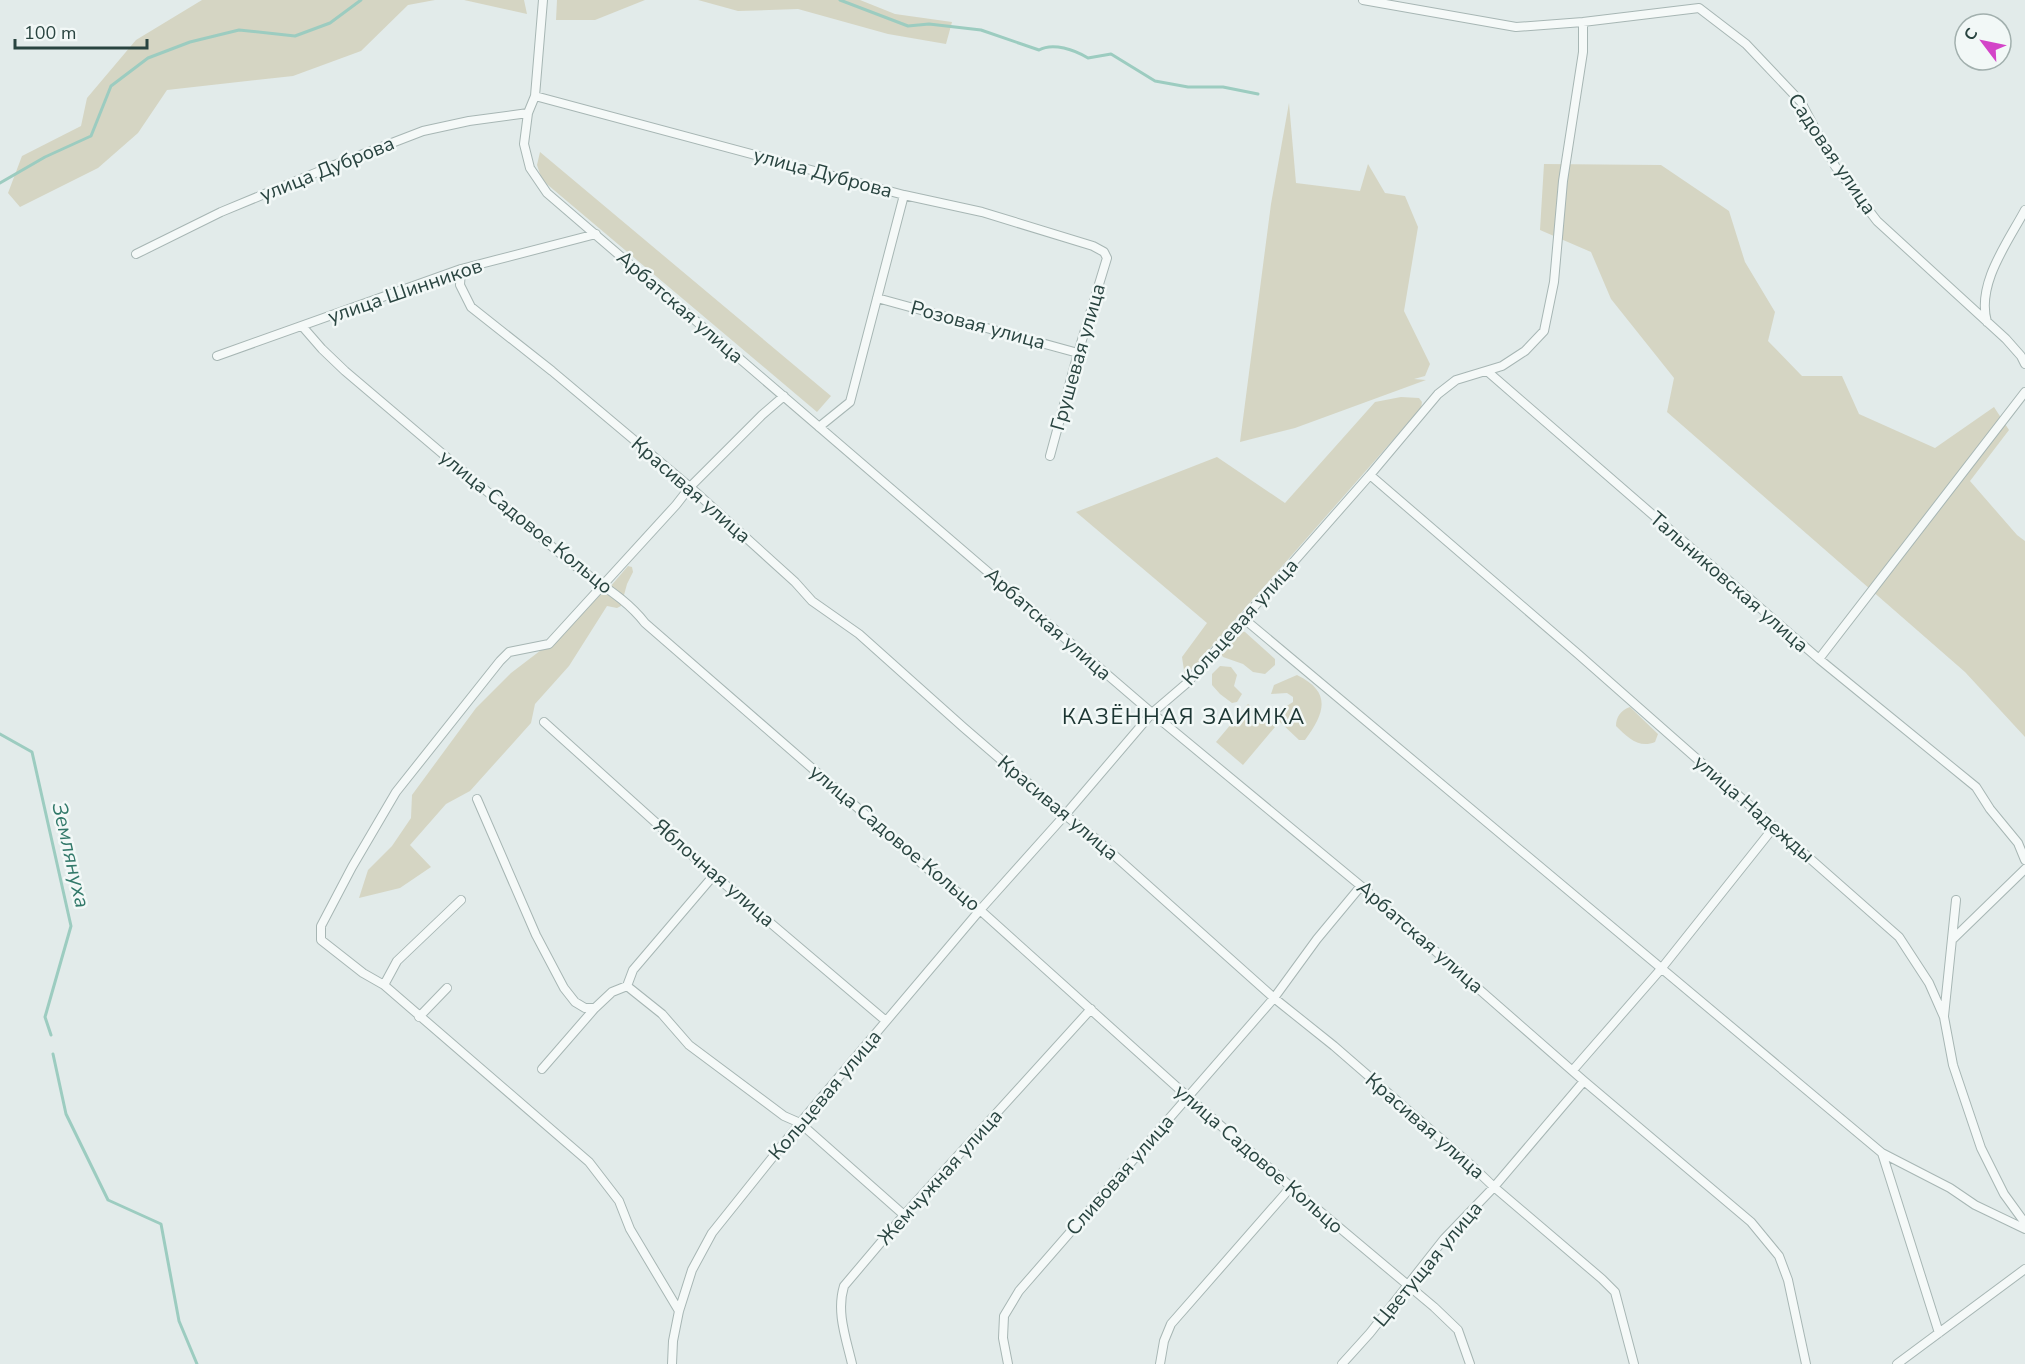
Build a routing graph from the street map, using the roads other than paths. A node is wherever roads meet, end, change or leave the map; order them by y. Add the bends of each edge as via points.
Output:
1 (543, 0) edge
2 (1364, 0) edge
3 (1583, 22) junction
4 (535, 96) junction
5 (528, 113) junction
6 (904, 195) junction
7 (2025, 210) edge
8 (596, 234) junction
9 (136, 254) dead end
10 (1107, 258) joint
11 (461, 269) junction
12 (878, 298) junction
13 (1988, 322) junction
14 (302, 326) junction
15 (1078, 353) junction
16 (217, 356) dead end
17 (2025, 364) edge
18 (1487, 371) junction
19 (2025, 392) edge
20 (784, 396) junction
21 (819, 427) junction
22 (1050, 456) dead end
23 (1370, 475) junction
24 (690, 488) junction
25 (604, 584) junction
26 (1244, 618) junction
27 (1819, 659) junction
28 (1152, 713) junction
29 (544, 722) dead end
30 (477, 799) dead end
31 (1065, 815) junction
32 (1774, 827) junction
33 (2025, 860) edge
34 (2025, 870) edge
35 (714, 875) junction
36 (1361, 886) junction
37 (461, 900) dead end
38 (1956, 900) dead end
39 (980, 910) junction
40 (1953, 939) junction
41 (1661, 969) junction
42 (384, 986) junction
43 (627, 986) junction
44 (447, 988) dead end
45 (1274, 998) junction
46 (595, 1008) junction
47 (1091, 1009) junction
48 (419, 1017) junction
49 (1944, 1017) junction
50 (886, 1021) junction
51 (542, 1069) dead end
52 (1573, 1070) junction
53 (1584, 1081) junction
54 (1188, 1097) junction
55 (800, 1123) junction
56 (1882, 1153) junction
57 (1291, 1187) junction
58 (1494, 1187) junction
59 (904, 1215) junction
60 (2025, 1223) edge
61 (2025, 1229) edge
62 (2025, 1269) edge
63 (1408, 1284) junction
64 (679, 1311) junction
65 (1939, 1333) junction
66 (672, 1364) edge
67 (852, 1364) edge
68 (1008, 1364) edge
69 (1160, 1364) edge
70 (1342, 1364) edge
71 (1470, 1364) edge
72 (1634, 1364) edge
73 (1806, 1364) edge
74 (1897, 1364) edge

1 - 4 street, Арбатская улица
2 - 3 street, Садовая улица via 1516,27
3 - 13 street, Садовая улица via 1699,8 1713,18 1746,44 1801,102 1835,166 1877,221
3 - 18 street, Кольцевая улица via 1583,52 1563,181 1554,282 1544,331 1525,351
4 - 5 street, Арбатская улица
4 - 6 street, улица Дуброва
5 - 8 street, Арбатская улица via 524,144 530,168 547,193
5 - 9 street, улица Дуброва via 423,131 222,212
6 - 10 street, улица Дуброва via 982,212 1093,246
6 - 12 street
7 - 13 street via 1989,279 1985,296
8 - 11 street, улица Шинников
8 - 20 street, Арбатская улица
10 - 15 street, Грушевая улица
11 - 14 street, улица Шинников
11 - 24 street, Красивая улица via 460,285 471,307
12 - 15 street, Розовая улица
12 - 21 street via 850,402
13 - 17 street, Садовая улица
14 - 16 street, улица Шинников
14 - 25 street, улица Садовое Кольцо via 345,371 586,575
15 - 22 street, Грушевая улица
18 - 23 street, Кольцевая улица via 1456,380 1438,394
18 - 27 street, Тальниковская улица
19 - 27 street
20 - 21 street, Арбатская улица
20 - 24 street
21 - 28 street, Арбатская улица
23 - 26 street, Кольцевая улица
23 - 32 street, улица Надежды
24 - 25 street
24 - 31 street, Красивая улица via 812,601 859,634
25 - 39 street, улица Садовое Кольцо via 896,842
25 - 42 street via 549,644 509,652 500,661 396,792 352,867 321,926 321,940
26 - 28 street, Кольцевая улица via 1187,683
26 - 41 street
27 - 33 street, Тальниковская улица via 1976,787 2018,843
28 - 31 street, Кольцевая улица
28 - 36 street, Арбатская улица
29 - 35 street, Яблочная улица
30 - 46 street via 536,935 564,988 575,1002
31 - 39 street, Кольцевая улица
31 - 45 street, Красивая улица
32 - 41 street
32 - 49 street, улица Надежды via 1899,937 1929,983
34 - 40 street
35 - 43 street via 633,970
35 - 50 street, Яблочная улица
36 - 45 street, Сливовая улица
36 - 52 street, Арбатская улица
37 - 42 street via 397,961
38 - 40 street
39 - 47 street, улица Садовое Кольцо
39 - 50 street, Кольцевая улица
40 - 49 street
41 - 52 street
41 - 56 street
42 - 48 street
43 - 46 street via 612,992
43 - 55 street via 662,1014 689,1045 784,1116
44 - 48 street
45 - 54 street, Сливовая улица
45 - 58 street, Красивая улица
46 - 51 street
47 - 54 street, улица Садовое Кольцо
47 - 59 street, Жемчужная улица
48 - 64 street via 589,1162 619,1201 630,1229
49 - 60 street, улица Надежды via 1953,1065 1981,1148 2004,1194
50 - 55 street, Кольцевая улица
52 - 53 street, Арбатская улица
53 - 58 street, Цветущая улица
53 - 73 street, Арбатская улица via 1751,1222 1779,1256
54 - 57 street, улица Садовое Кольцо
54 - 68 street, Сливовая улица via 1019,1291 1004,1316
55 - 59 street
55 - 64 street, Кольцевая улица via 712,1233 692,1270
56 - 61 street
56 - 65 street
57 - 63 street, улица Садовое Кольцо
57 - 69 street via 1171,1324
58 - 63 street, Цветущая улица
58 - 72 street, Красивая улица via 1615,1292
59 - 67 street, Жемчужная улица via 844,1286 840,1310
62 - 65 street
63 - 70 street, Цветущая улица
63 - 71 street, улица Садовое Кольцо via 1458,1330
64 - 66 street, Кольцевая улица
65 - 74 street

